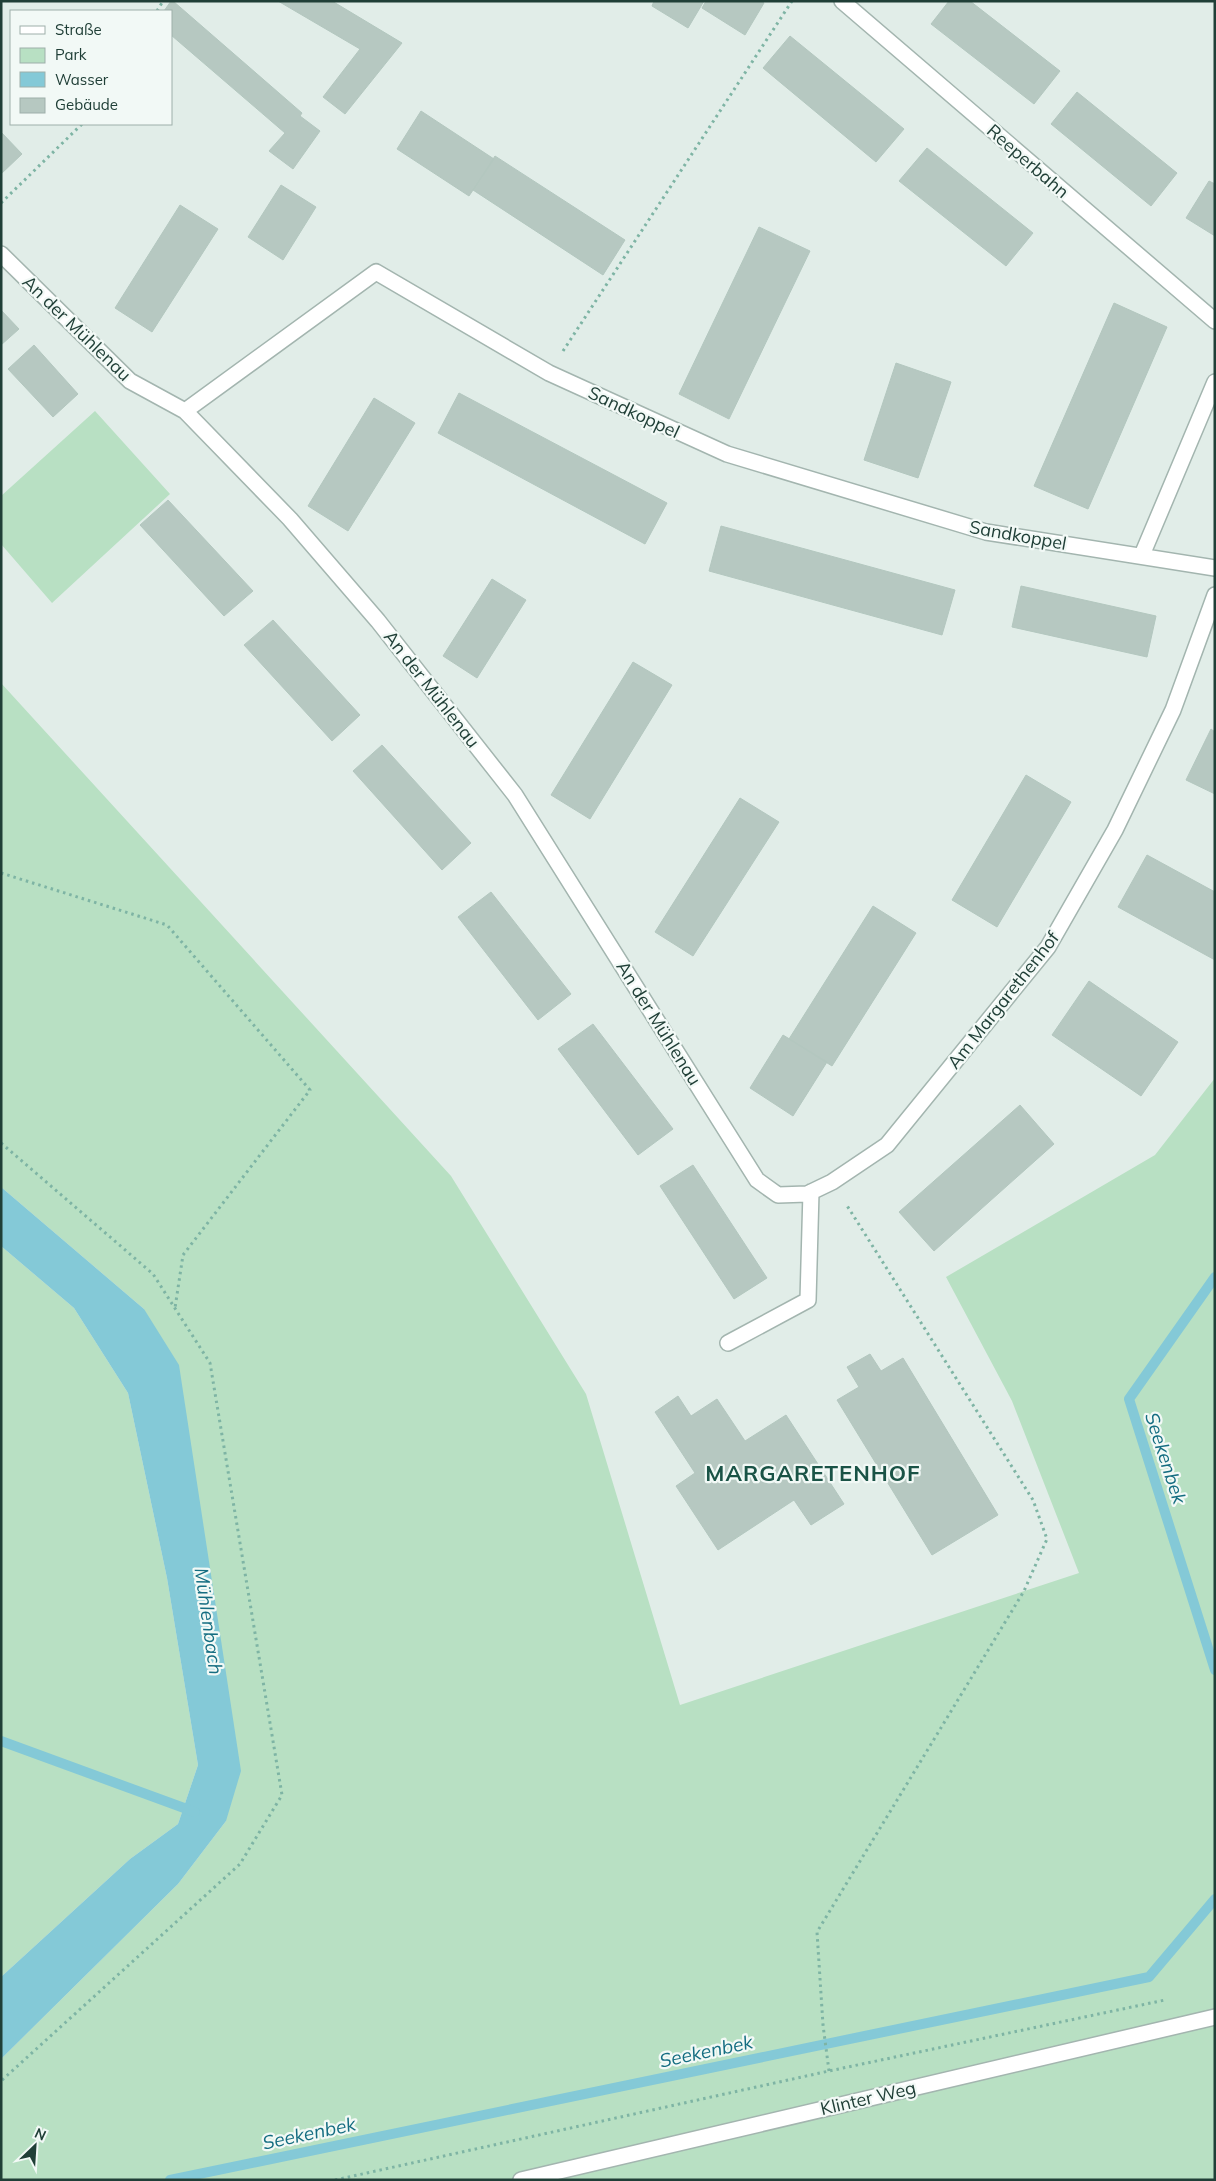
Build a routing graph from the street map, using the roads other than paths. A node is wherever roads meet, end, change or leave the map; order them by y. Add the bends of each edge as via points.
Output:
1 (842, 1) edge
2 (1, 254) edge
3 (1215, 321) edge
4 (1215, 382) edge
5 (186, 411) junction
6 (1142, 555) junction
7 (1215, 568) edge
8 (1215, 595) edge
9 (811, 1192) junction
10 (778, 1196) joint
11 (728, 1343) dead end
12 (1215, 2017) edge
13 (521, 2180) edge

1 - 3 street, Reeperbahn
2 - 5 street, An der Mühlenau via 130,381
4 - 6 street
5 - 6 street, Sandkoppel via 376,272 549,373 727,454 986,532
5 - 10 street, An der Mühlenau via 322,555 515,794 758,1180
6 - 7 street
8 - 9 street, Am Margarethenhof via 1173,710 1115,830 1048,947 887,1145 832,1182
9 - 10 street, Am Margarethenhof
9 - 11 street via 808,1300
12 - 13 street, Klinter Weg

